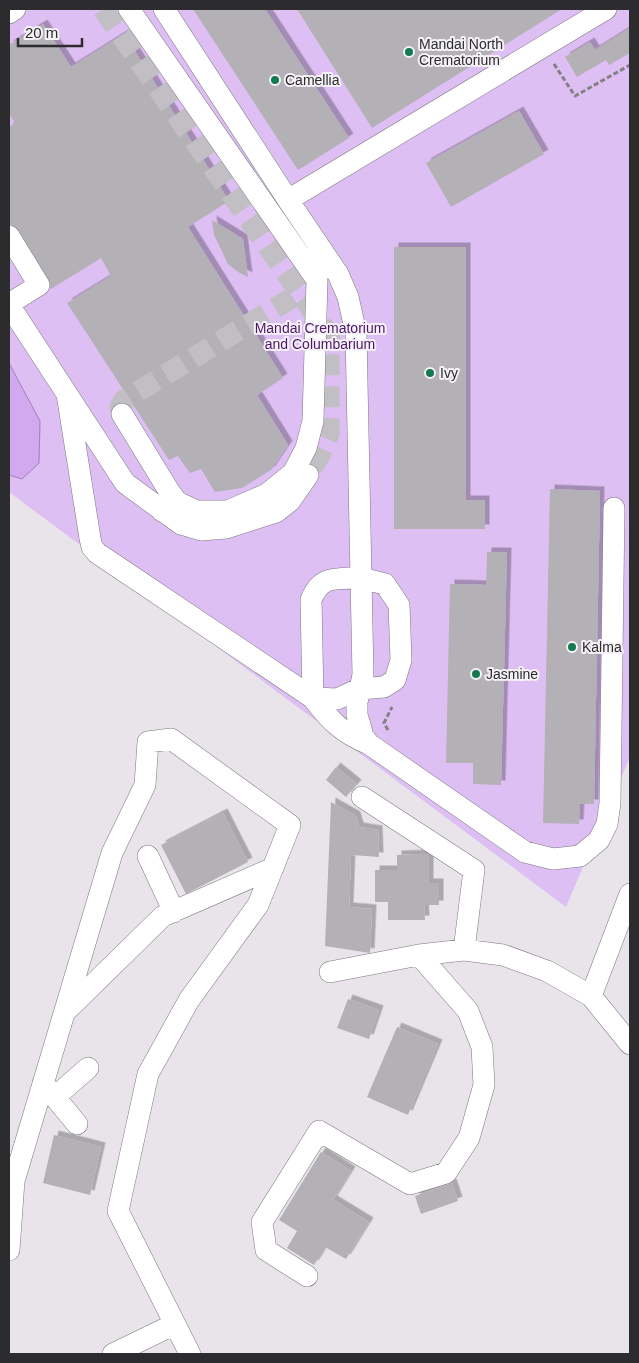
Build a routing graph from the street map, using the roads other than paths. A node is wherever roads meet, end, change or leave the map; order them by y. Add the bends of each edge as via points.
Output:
1 (15, 9) edge
2 (129, 9) edge
3 (164, 9) edge
4 (606, 9) edge
5 (9, 13) edge
6 (288, 200) junction
7 (9, 236) edge
8 (318, 244) junction
9 (317, 280) junction
10 (9, 304) edge
11 (67, 394) junction
12 (122, 414) dead end
13 (308, 475) tunnel mouth
14 (614, 508) dead end
15 (162, 511) junction
16 (197, 511) junction
17 (361, 578) junction
18 (359, 689) junction
19 (313, 698) junction
20 (369, 744) junction
21 (362, 796) dead end
22 (148, 856) dead end
23 (273, 868) junction
24 (630, 894) edge
25 (174, 912) junction
26 (464, 950) junction
27 (419, 954) junction
28 (330, 972) dead end
29 (591, 996) junction
30 (64, 1014) junction
31 (630, 1044) edge
32 (88, 1068) dead end
33 (49, 1090) junction
34 (77, 1124) dead end
35 (9, 1250) edge
36 (307, 1276) dead end
37 (175, 1324) junction
38 (113, 1354) edge
39 (190, 1354) edge

1 - 5 lane
2 - 9 lane
3 - 6 lane
4 - 6 lane
6 - 8 lane
7 - 10 lane via 39,285
8 - 9 lane
8 - 17 lane via 338,274 348,297 356,333
9 - 16 lane via 313,421 306,448 293,473 267,494 228,511
10 - 11 lane
11 - 15 lane via 125,483
11 - 19 lane via 92,547
12 - 16 lane via 177,502
13 - 15 lane via 290,500 276,512 226,528 201,530 181,524
14 - 20 lane via 610,803 607,824 599,840 580,856 553,859 525,852
15 - 16 lane
17 - 18 lane via 363,675
17 - 18 lane via 385,584 400,605 401,660 395,680 384,687
17 - 19 lane via 324,582 315,590 311,600
18 - 19 lane via 337,699
18 - 20 lane via 357,715
19 - 20 lane via 335,724 350,736
21 - 26 lane via 474,870
22 - 25 lane
23 - 25 lane
23 - 30 lane via 290,825 171,739 148,742 144,785 112,853
23 - 37 lane via 258,905 189,1000 148,1074 118,1211
24 - 29 lane
25 - 30 lane via 163,916
26 - 27 lane
26 - 29 lane via 503,955 547,971
27 - 28 lane
27 - 36 lane via 468,1011 482,1047 484,1085 469,1138 446,1173 410,1184 319,1131 262,1222 266,1250
29 - 31 lane
30 - 33 lane
32 - 33 lane
33 - 34 lane
33 - 35 lane via 14,1180
37 - 38 lane
37 - 39 lane

